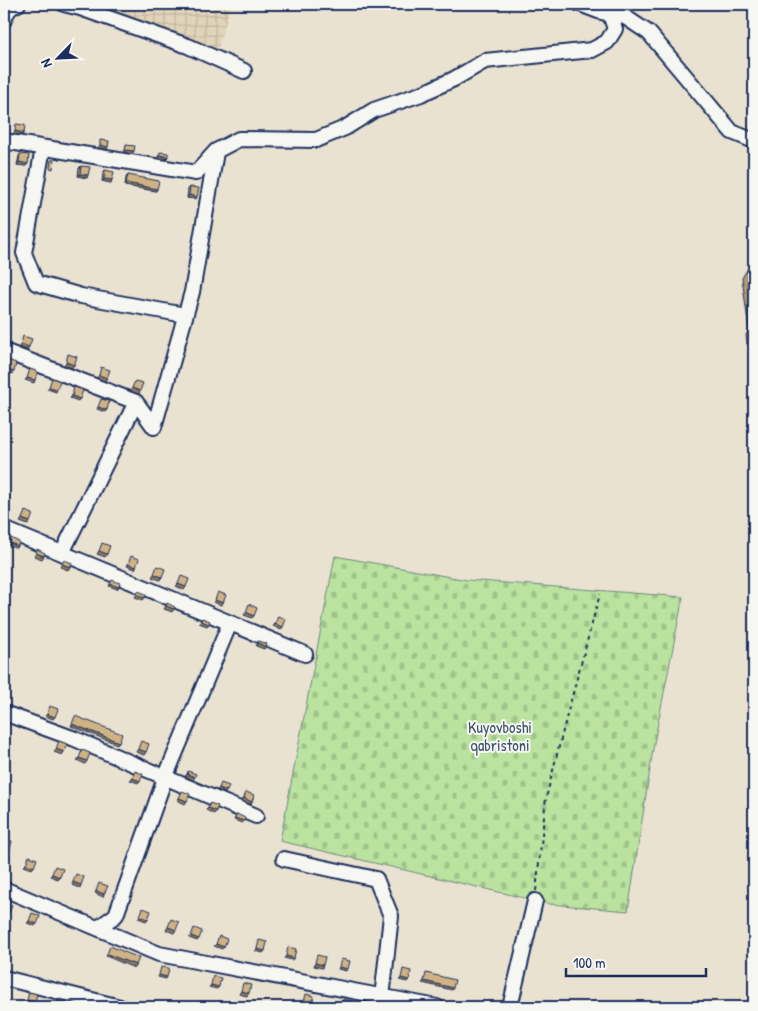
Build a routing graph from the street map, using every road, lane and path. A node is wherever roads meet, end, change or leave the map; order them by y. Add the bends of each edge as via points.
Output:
1 (18, 4) edge
2 (64, 4) edge
3 (580, 4) edge
4 (610, 14) junction
5 (4, 20) edge
6 (244, 71) dead end
7 (4, 141) edge
8 (754, 141) edge
9 (43, 148) junction
10 (216, 151) junction
11 (185, 315) junction
12 (4, 351) edge
13 (136, 402) junction
14 (4, 529) edge
15 (62, 553) junction
16 (600, 594) dead end
17 (230, 623) junction
18 (305, 654) dead end
19 (4, 712) edge
20 (165, 778) junction
21 (256, 816) dead end
22 (284, 858) dead end
23 (4, 889) edge
24 (535, 901) joint
25 (98, 928) junction
26 (4, 978) edge
27 (382, 1002) edge
28 (120, 1007) edge
29 (438, 1007) edge
30 (510, 1007) edge

1 - 5 street via 6,12
2 - 6 street via 188,46
3 - 4 street
4 - 8 street via 625,17 649,33 732,132
4 - 10 street via 615,29 607,42 592,50 485,61 454,79 374,110 316,140 239,139
7 - 9 street
9 - 10 street via 196,173
9 - 11 street via 24,253 36,283 81,296
10 - 11 street via 192,292
11 - 13 street via 154,427
12 - 13 street
13 - 15 street
14 - 15 street
15 - 17 street
16 - 24 path via 546,798
17 - 18 street
17 - 20 street
19 - 20 street
20 - 21 street
20 - 25 street via 116,915
22 - 27 street via 376,879 391,916
23 - 25 street
24 - 30 street
25 - 27 street via 159,954
26 - 28 street
27 - 29 street

